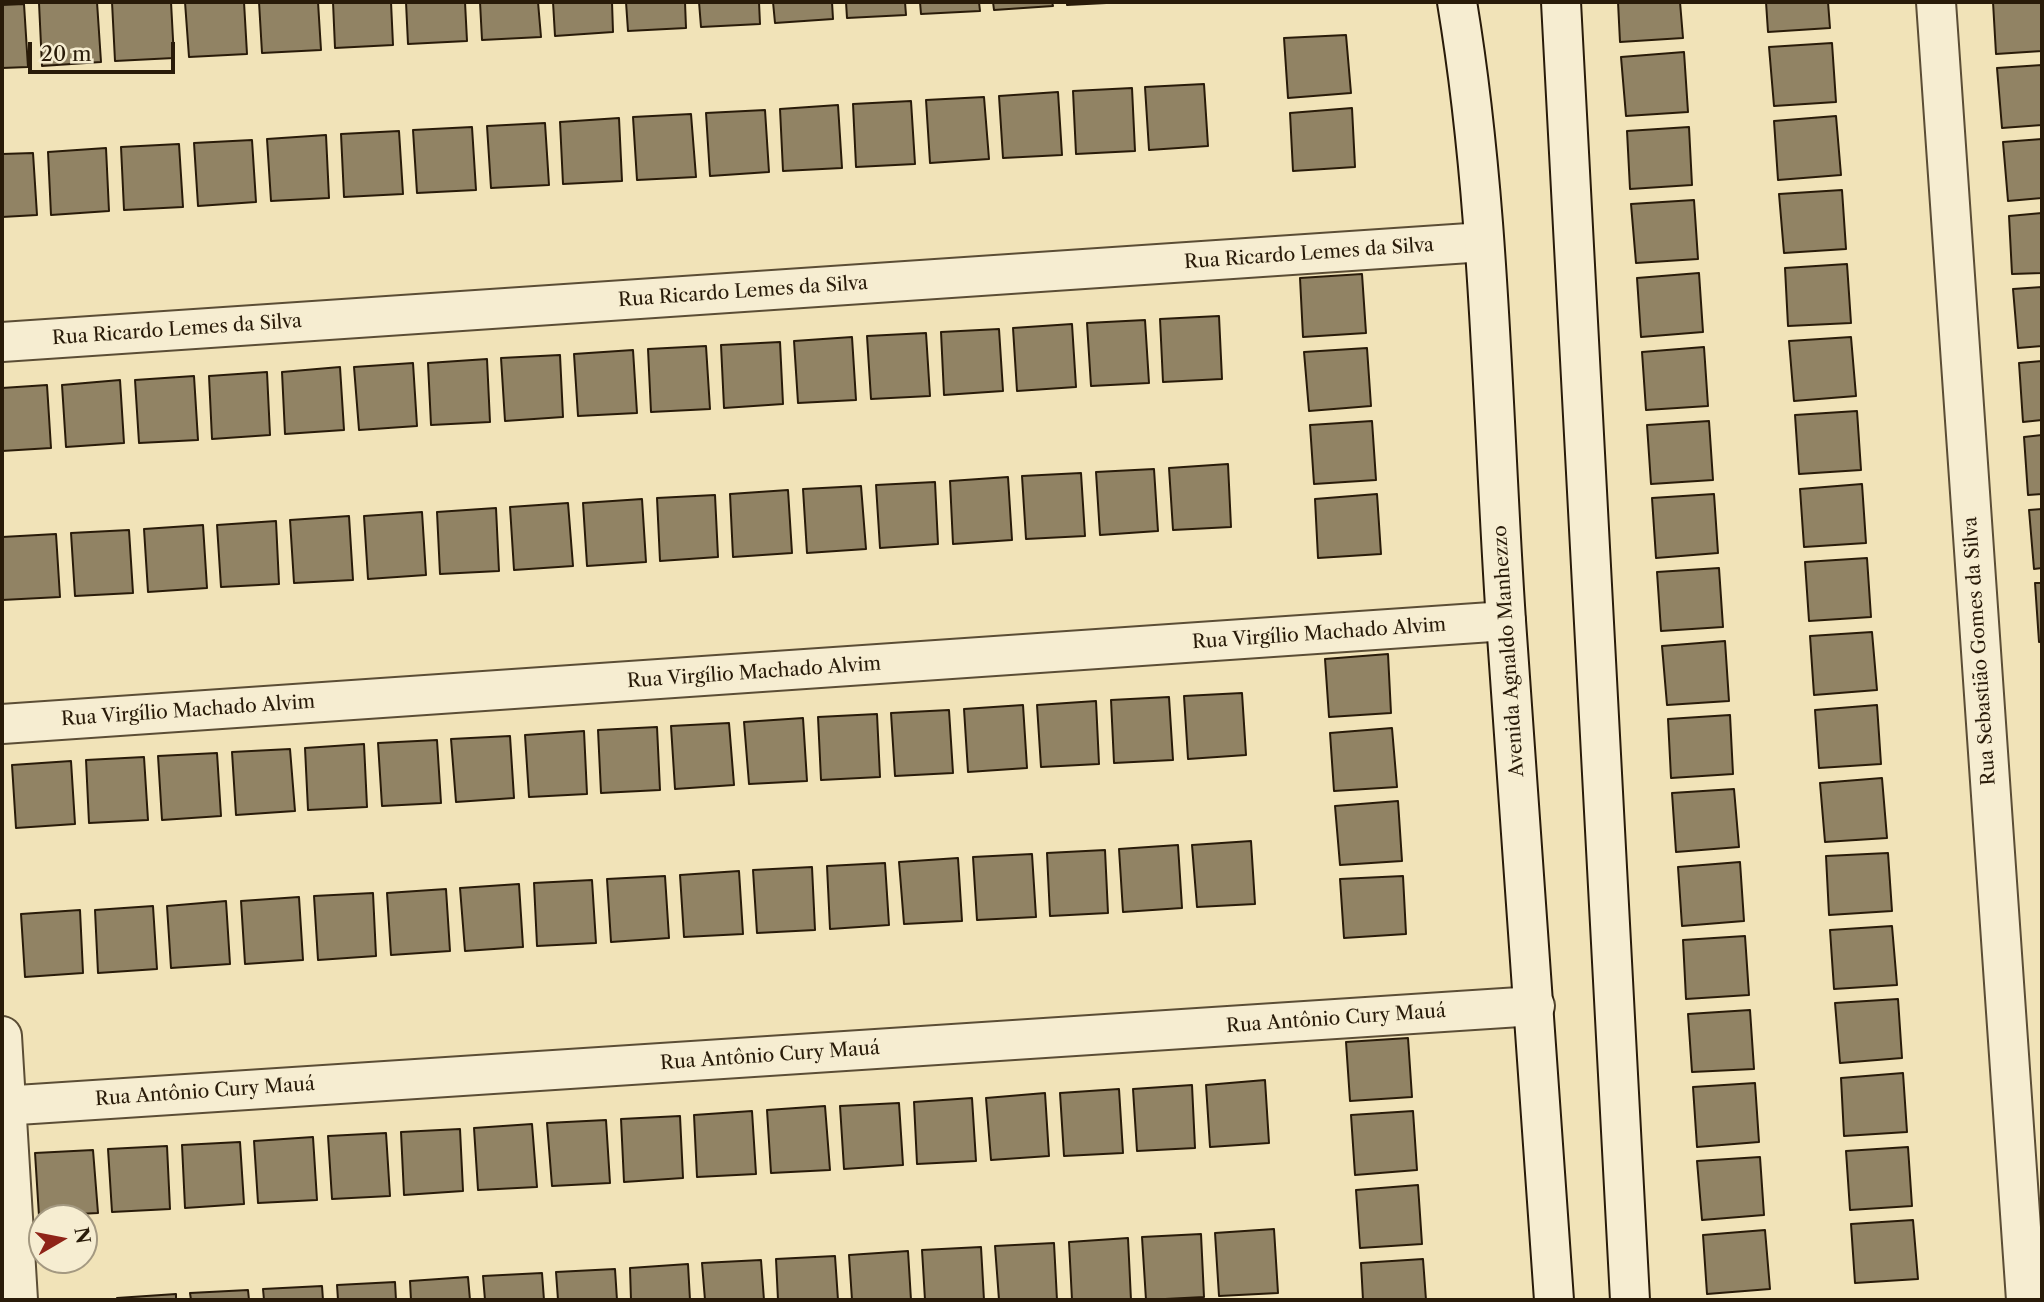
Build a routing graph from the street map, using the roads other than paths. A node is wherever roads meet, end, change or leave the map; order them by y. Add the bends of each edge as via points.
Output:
1 (1457, 2) edge
2 (1561, 2) edge
3 (1936, 2) edge
4 (1484, 242) junction
5 (2, 342) edge
6 (1506, 621) junction
7 (2, 724) edge
8 (1535, 1006) junction
9 (2, 1036) edge
10 (4, 1105) edge
11 (2032, 1242) edge
12 (18, 1300) edge
13 (1554, 1300) edge
14 (1629, 1300) edge
15 (2026, 1300) edge

1 - 4 street, Avenida Agnaldo Manhezzo via 1468,66
2 - 14 street
3 - 11 street, Rua Sebastião Gomes da Silva
4 - 5 street, Rua Ricardo Lemes da Silva
4 - 6 street, Avenida Agnaldo Manhezzo
6 - 7 street, Rua Virgílio Machado Alvim
6 - 8 street, Avenida Agnaldo Manhezzo
8 - 10 street, Rua Antônio Cury Mauá
8 - 13 street, Avenida Agnaldo Manhezzo
9 - 10 street
10 - 12 street
11 - 15 street, Rua Sebastião Gomes da Silva

